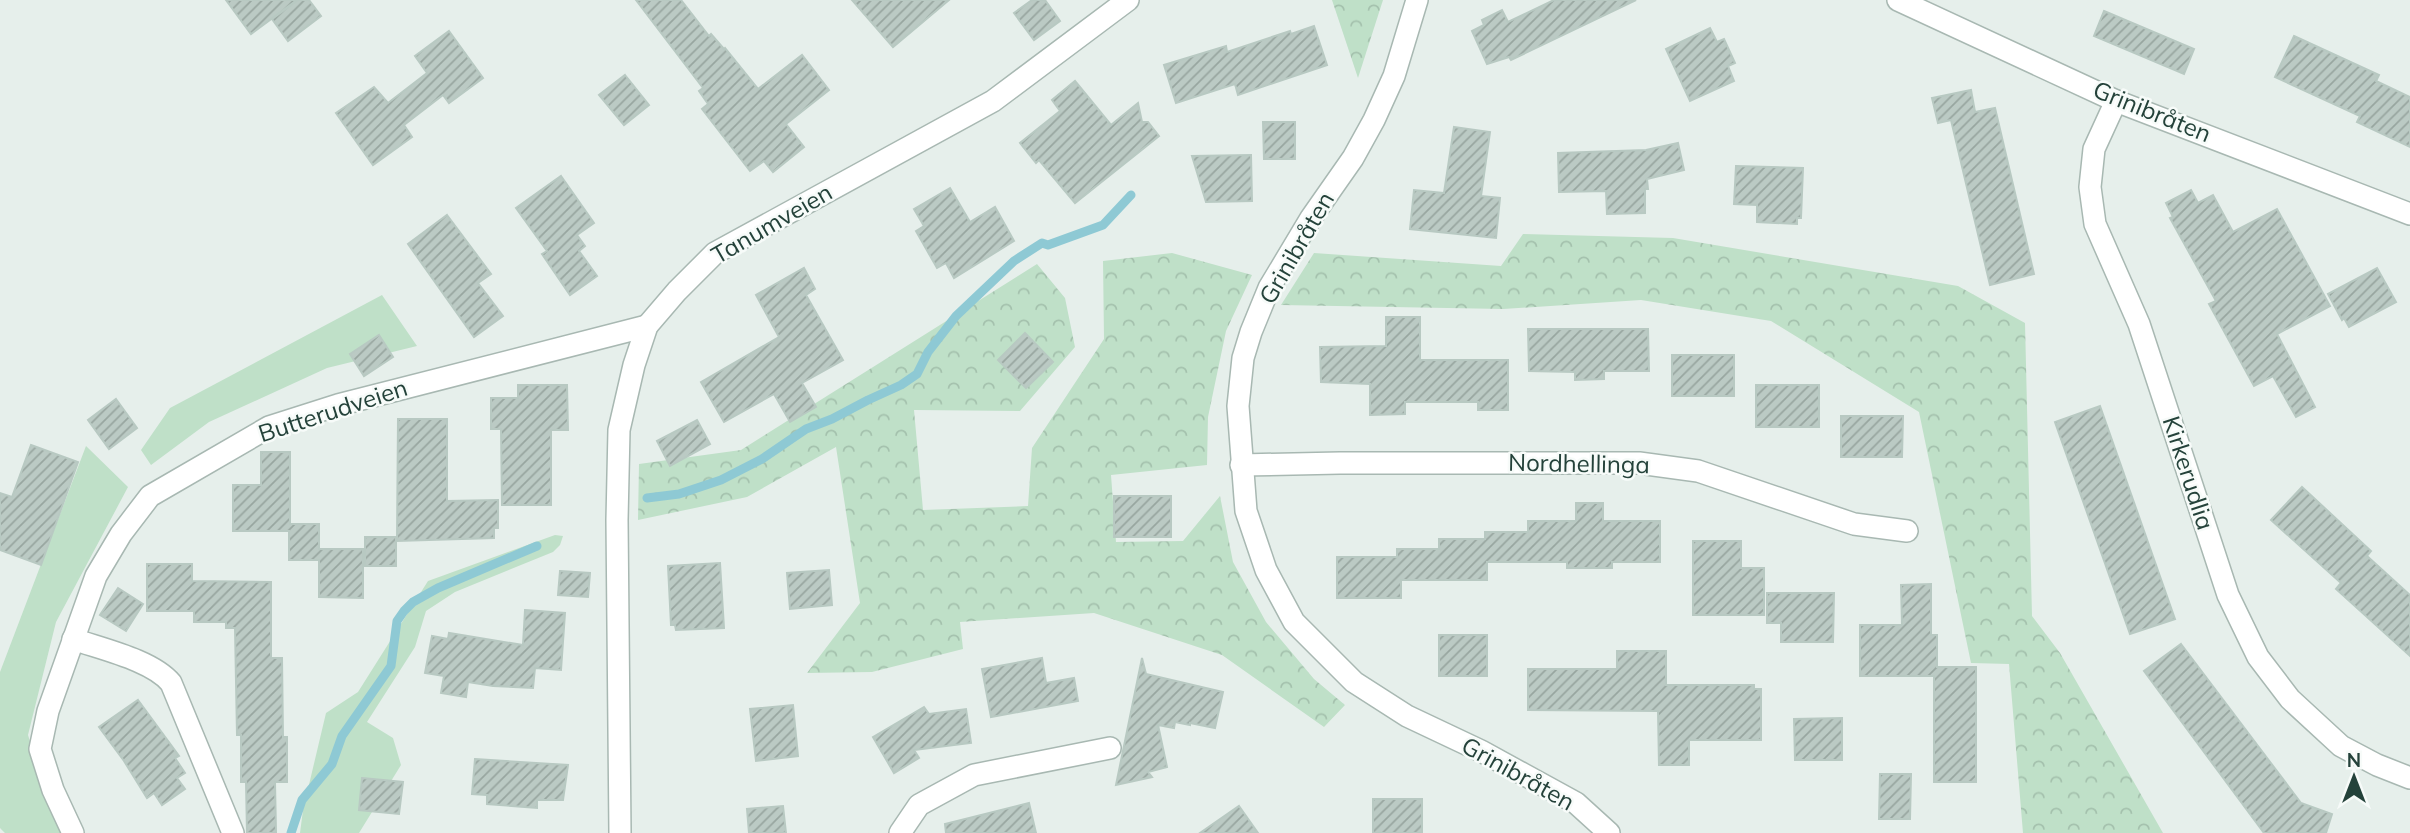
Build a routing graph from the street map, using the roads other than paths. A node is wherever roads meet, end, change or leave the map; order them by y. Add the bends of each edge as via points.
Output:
1 (1128, 0) edge
2 (1417, 0) edge
3 (1898, 0) edge
4 (2116, 100) junction
5 (2410, 214) edge
6 (647, 326) junction
7 (1241, 465) junction
8 (1907, 531) dead end
9 (73, 639) junction
10 (1110, 748) dead end
11 (2410, 778) edge
12 (73, 833) edge
13 (233, 833) edge
14 (620, 833) edge
15 (900, 833) edge
16 (1609, 833) edge

1 - 6 street, Tanumveien via 993,101 715,253
2 - 7 street, Grinibråten via 1394,76 1374,120 1269,288 1251,332 1238,406
3 - 4 street, Grinibråten
4 - 5 street, Grinibråten
4 - 11 street, Kirkerudlia via 2094,149 2090,187 2095,224 2139,324 2228,595 2258,657 2290,699 2341,746
6 - 9 street, Butterudveien via 338,405 269,427 228,449 150,496 96,576
6 - 14 street, Tanumveien via 619,430
7 - 8 street, Nordhellinga via 1639,463 1698,471 1854,524
7 - 16 street, Grinibråten via 1246,511 1266,570 1294,622 1326,655 1354,682 1407,716 1576,803
9 - 12 street, Butterudveien via 40,749
9 - 13 street via 130,659 171,683
10 - 15 street via 974,775 919,805

